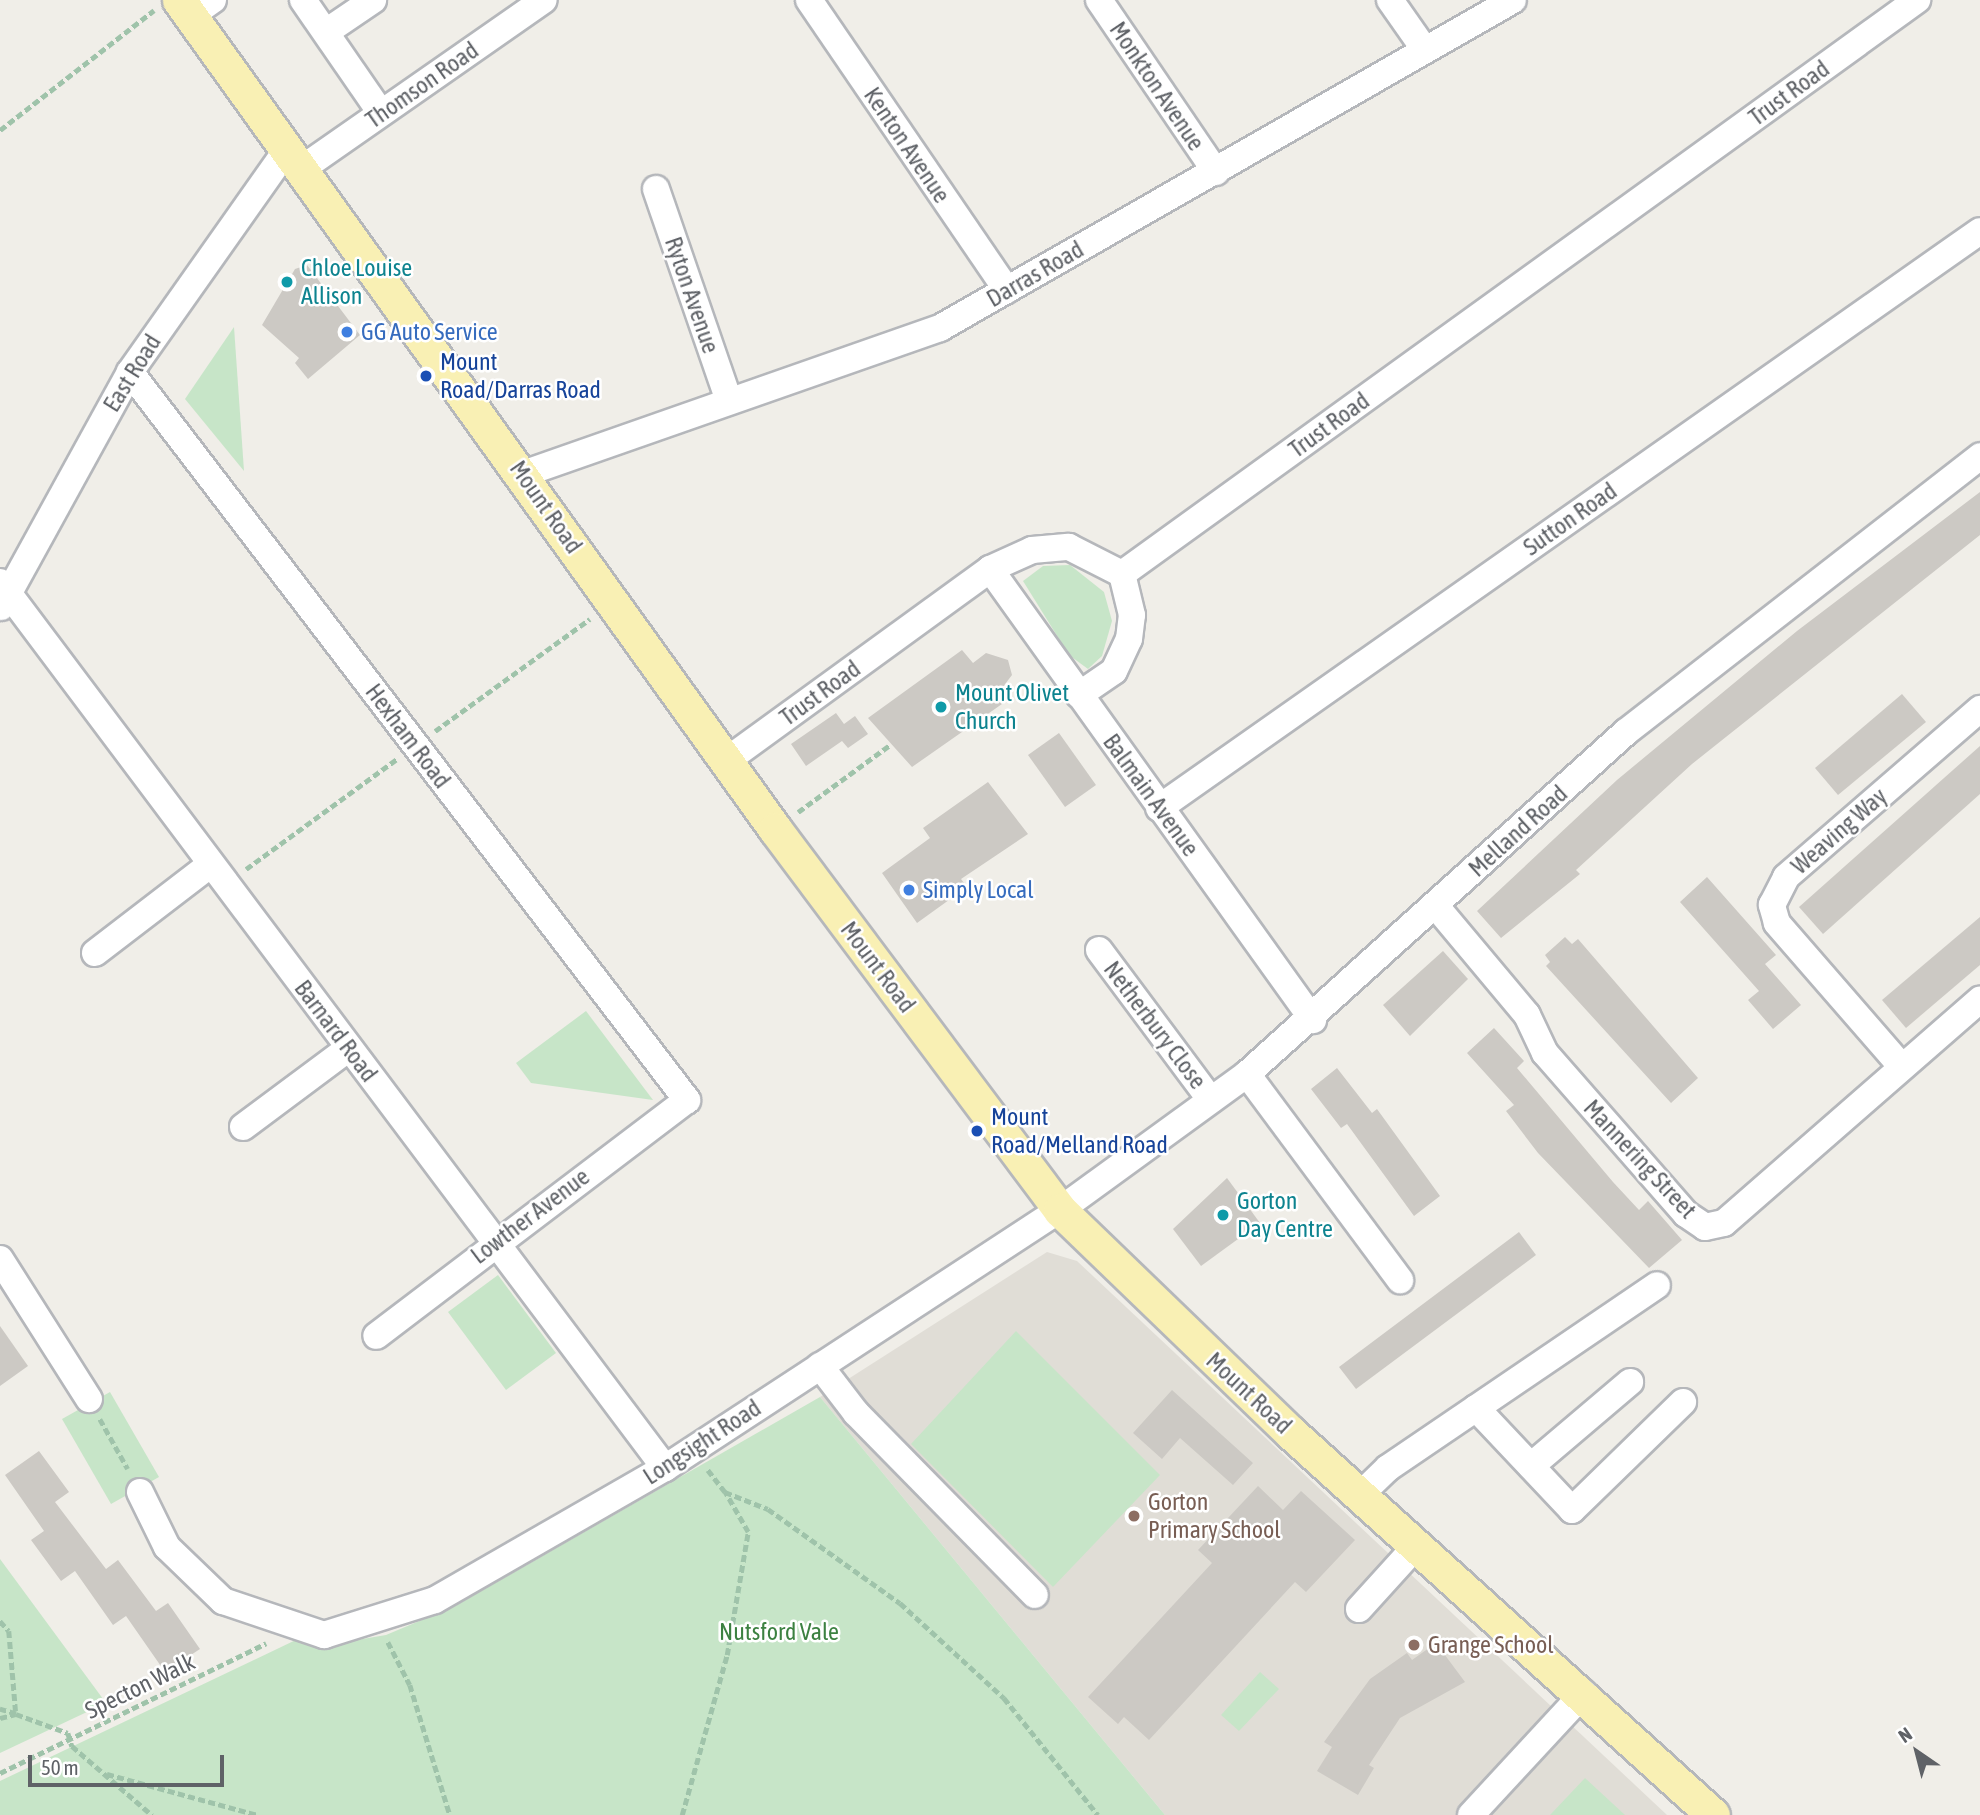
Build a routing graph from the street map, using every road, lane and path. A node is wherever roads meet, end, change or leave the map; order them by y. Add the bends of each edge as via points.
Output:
1 (303, 0) edge
2 (373, 0) edge
3 (544, 0) edge
4 (809, 0) edge
5 (1099, 0) edge
6 (1390, 0) edge
7 (1513, 0) edge
8 (1917, 0) edge
9 (187, 4) edge
10 (326, 32) junction
11 (1425, 50) junction
12 (381, 113) junction
13 (0, 130) edge
14 (293, 160) junction
15 (1216, 172) junction
16 (656, 189) dead end
17 (1980, 231) edge
18 (1007, 290) junction
19 (130, 372) junction
20 (729, 401) junction
21 (1980, 456) edge
22 (523, 474) junction
23 (990, 569) junction
24 (1122, 574) junction
25 (3, 595) edge
26 (1079, 695) junction
27 (1980, 709) edge
28 (890, 745) dead end
29 (726, 761) junction
30 (1159, 808) junction
31 (775, 829) junction
32 (211, 864) junction
33 (1435, 905) junction
34 (1099, 950) dead end
35 (95, 953) dead end
36 (1980, 999) edge
37 (1313, 1020) junction
38 (349, 1048) junction
39 (1902, 1068) junction
40 (1247, 1074) junction
41 (687, 1100) joint
42 (1211, 1100) junction
43 (243, 1128) dead end
44 (1060, 1210) junction
45 (495, 1242) junction
46 (0, 1259) edge
47 (1401, 1280) dead end
48 (1657, 1285) dead end
49 (376, 1336) dead end
50 (820, 1366) junction
51 (1630, 1382) dead end
52 (89, 1399) joint
53 (1683, 1402) dead end
54 (1476, 1408) junction
55 (691, 1449) junction
56 (1531, 1466) junction
57 (665, 1468) junction
58 (140, 1492) joint
59 (724, 1492) junction
60 (1360, 1495) junction
61 (1417, 1545) junction
62 (1035, 1595) dead end
63 (1359, 1608) dead end
64 (378, 1618) junction
65 (0, 1621) edge
66 (295, 1627) junction
67 (1584, 1693) junction
68 (0, 1709) edge
69 (16, 1714) junction
70 (0, 1717) edge
71 (72, 1739) junction
72 (0, 1773) edge
73 (104, 1773) junction
74 (152, 1815) edge
75 (258, 1815) edge
76 (450, 1815) edge
77 (682, 1815) edge
78 (1098, 1815) edge
79 (1472, 1815) edge
80 (1713, 1815) edge

1 - 10 street
2 - 10 street
3 - 12 street, Thomson Road
4 - 18 street, Kenton Avenue
5 - 15 street, Monkton Avenue
6 - 11 street
7 - 11 street, Darras Road
8 - 24 street, Trust Road
9 - 13 path
9 - 14 main road, Mount Road
10 - 12 street
11 - 15 street, Darras Road
12 - 14 street, Thomson Road
14 - 19 street, East Road
14 - 22 main road, Mount Road
15 - 18 street, Darras Road
16 - 20 street, Ryton Avenue
17 - 30 street, Sutton Road
18 - 20 street, Darras Road via 940,328
19 - 25 street, East Road
19 - 41 street, Hexham Road
20 - 22 street, Darras Road
21 - 33 street, Melland Road via 1626,732
22 - 29 main road, Mount Road
23 - 24 street, Trust Road via 1032,550 1069,547
23 - 26 street, Balmain Avenue
23 - 29 street, Trust Road
24 - 26 street via 1132,615 1129,639 1114,671
25 - 32 street, Barnard Road
26 - 30 street, Balmain Avenue
27 - 39 street, Weaving Way via 1786,877 1772,905 1777,923
28 - 31 path
29 - 31 main road, Mount Road
30 - 37 street, Balmain Avenue
31 - 44 main road, Mount Road
32 - 35 street
32 - 38 street, Barnard Road
33 - 37 street, Melland Road
33 - 39 street, Mannering Street via 1527,1015 1545,1053 1705,1227 1724,1223
34 - 42 street, Netherbury Close
36 - 39 street, Mannering Street
37 - 40 street, Melland Road
38 - 43 street
38 - 45 street, Barnard Road
40 - 42 street, Melland Road
40 - 47 street
41 - 45 street, Lowther Avenue
42 - 44 street, Melland Road
44 - 50 street, Longsight Road
44 - 60 main road, Mount Road
45 - 49 street, Lowther Avenue
45 - 57 street, Barnard Road
46 - 52 street
48 - 54 street
50 - 55 street, Longsight Road
50 - 62 street via 856,1413
51 - 56 street
52 - 58 path
53 - 56 street via 1572,1510
54 - 56 street
54 - 60 street
55 - 57 street, Longsight Road
55 - 59 path
57 - 64 street, Longsight Road via 435,1600
58 - 66 street via 167,1547 223,1601
59 - 77 path via 748,1532 727,1655
59 - 78 path via 768,1509 900,1603 1004,1698
60 - 61 main road, Mount Road
61 - 63 street
61 - 67 main road, Mount Road
64 - 66 street, Longsight Road via 324,1635
64 - 76 path via 410,1685
65 - 69 path via 9,1631
66 - 71 path, Specton Walk
67 - 79 street
67 - 80 main road, Mount Road
68 - 69 path
69 - 70 path
69 - 71 path
71 - 72 path, Specton Walk
71 - 73 path via 72,1746
73 - 74 path
73 - 75 path

